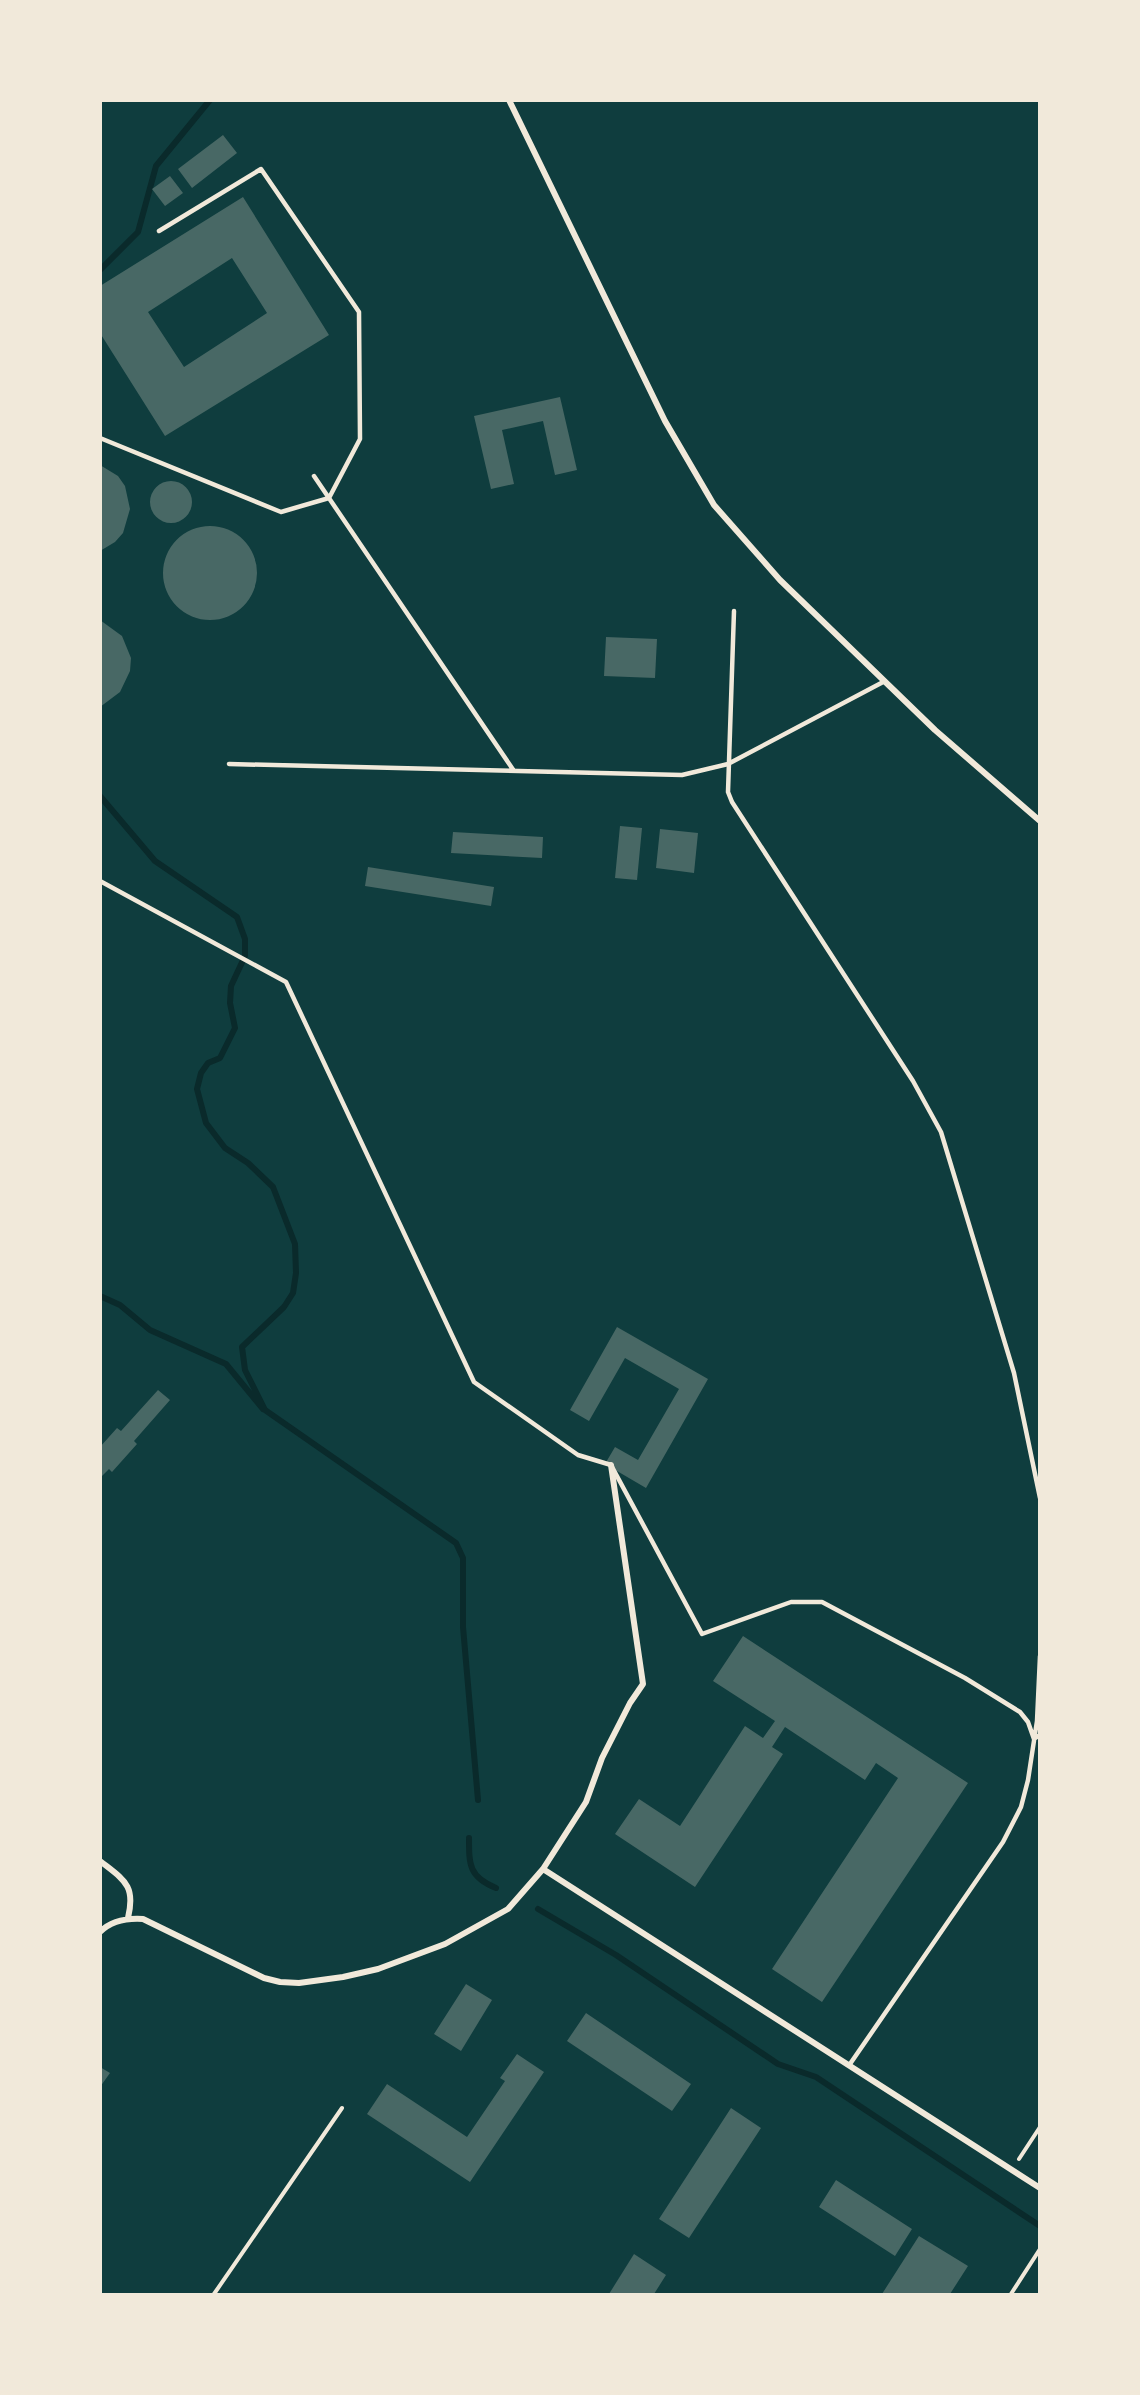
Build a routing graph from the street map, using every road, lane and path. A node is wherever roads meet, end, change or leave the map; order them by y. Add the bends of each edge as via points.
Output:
1 (509, 100) edge
2 (159, 231) dead end
3 (100, 438) edge
4 (314, 476) dead end
5 (329, 498) junction
6 (734, 611) dead end
7 (885, 681) junction
8 (229, 764) dead end
9 (728, 764) junction
10 (514, 771) junction
11 (1040, 821) edge
12 (100, 881) edge
13 (611, 1466) junction
14 (1040, 1498) edge
15 (1040, 1656) edge
16 (1040, 1735) edge
17 (1034, 1739) junction
18 (100, 1861) edge
19 (543, 1869) junction
20 (128, 1918) junction
21 (100, 1932) edge
22 (850, 2064) junction
23 (342, 2108) dead end
24 (1040, 2127) edge
25 (1012, 2170) junction
26 (1040, 2188) edge
27 (1040, 2249) edge
28 (214, 2295) edge
29 (1011, 2295) edge

1 - 7 street via 664,421 701,485 757,555
2 - 5 lane via 261,169 359,312 360,439
3 - 5 lane via 281,512
4 - 5 lane
5 - 10 lane
6 - 9 lane
7 - 9 lane
7 - 11 street
8 - 10 lane
9 - 10 lane via 682,775
9 - 14 lane via 732,802 913,1081 940,1132 1014,1373
12 - 13 lane via 286,982 474,1382 578,1455
13 - 17 lane via 702,1634 791,1602 822,1602 965,1678 1020,1712
13 - 19 street via 644,1684 602,1758 586,1802
15 - 17 lane
16 - 17 lane
17 - 22 lane via 1021,1807 1003,1842
18 - 20 street via 126,1882 131,1893
19 - 20 street via 508,1909 445,1944 378,1969 322,1981 299,1983 264,1978 161,1925
19 - 22 street
20 - 21 street
22 - 25 street
23 - 28 path
24 - 25 path
25 - 26 street
27 - 29 path

